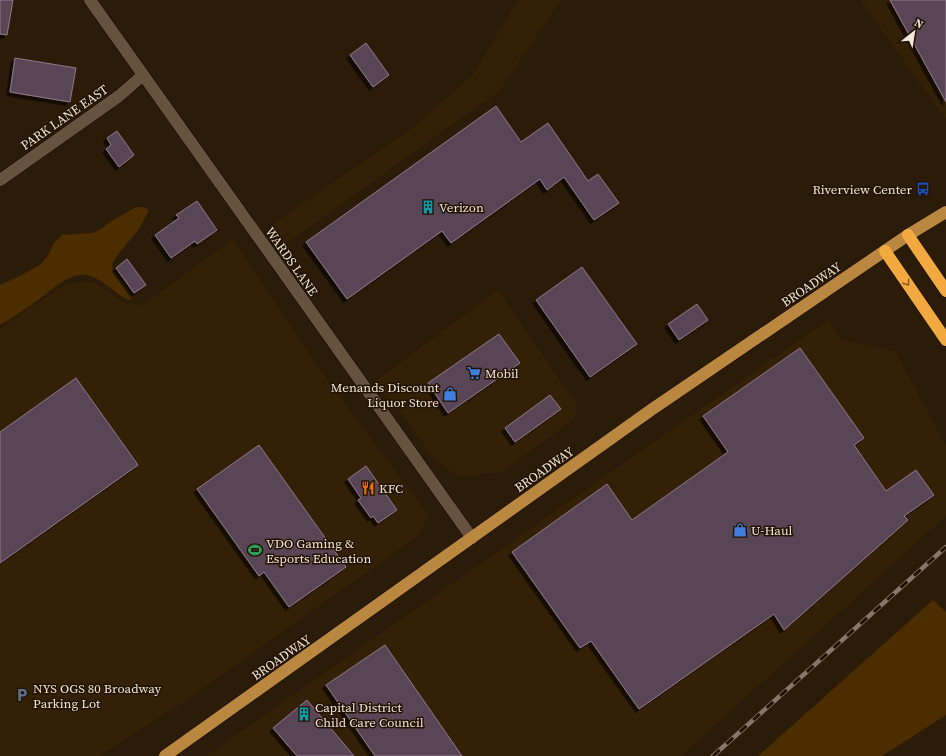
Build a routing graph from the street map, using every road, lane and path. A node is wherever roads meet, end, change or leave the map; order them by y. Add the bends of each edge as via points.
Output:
1 (90, 0) edge
2 (143, 75) junction
3 (0, 180) edge
4 (946, 212) edge
5 (908, 235) junction
6 (885, 250) junction
7 (946, 291) edge
8 (946, 340) edge
9 (472, 538) junction
10 (165, 756) edge

1 - 2 street, WARDS LANE
2 - 3 street, PARK LANE EAST via 119,96
2 - 9 street, WARDS LANE
4 - 5 main road, BROADWAY
5 - 6 main road, BROADWAY
5 - 7 highway
6 -> 8 highway
6 - 9 main road, BROADWAY via 651,410
9 - 10 main road, BROADWAY

